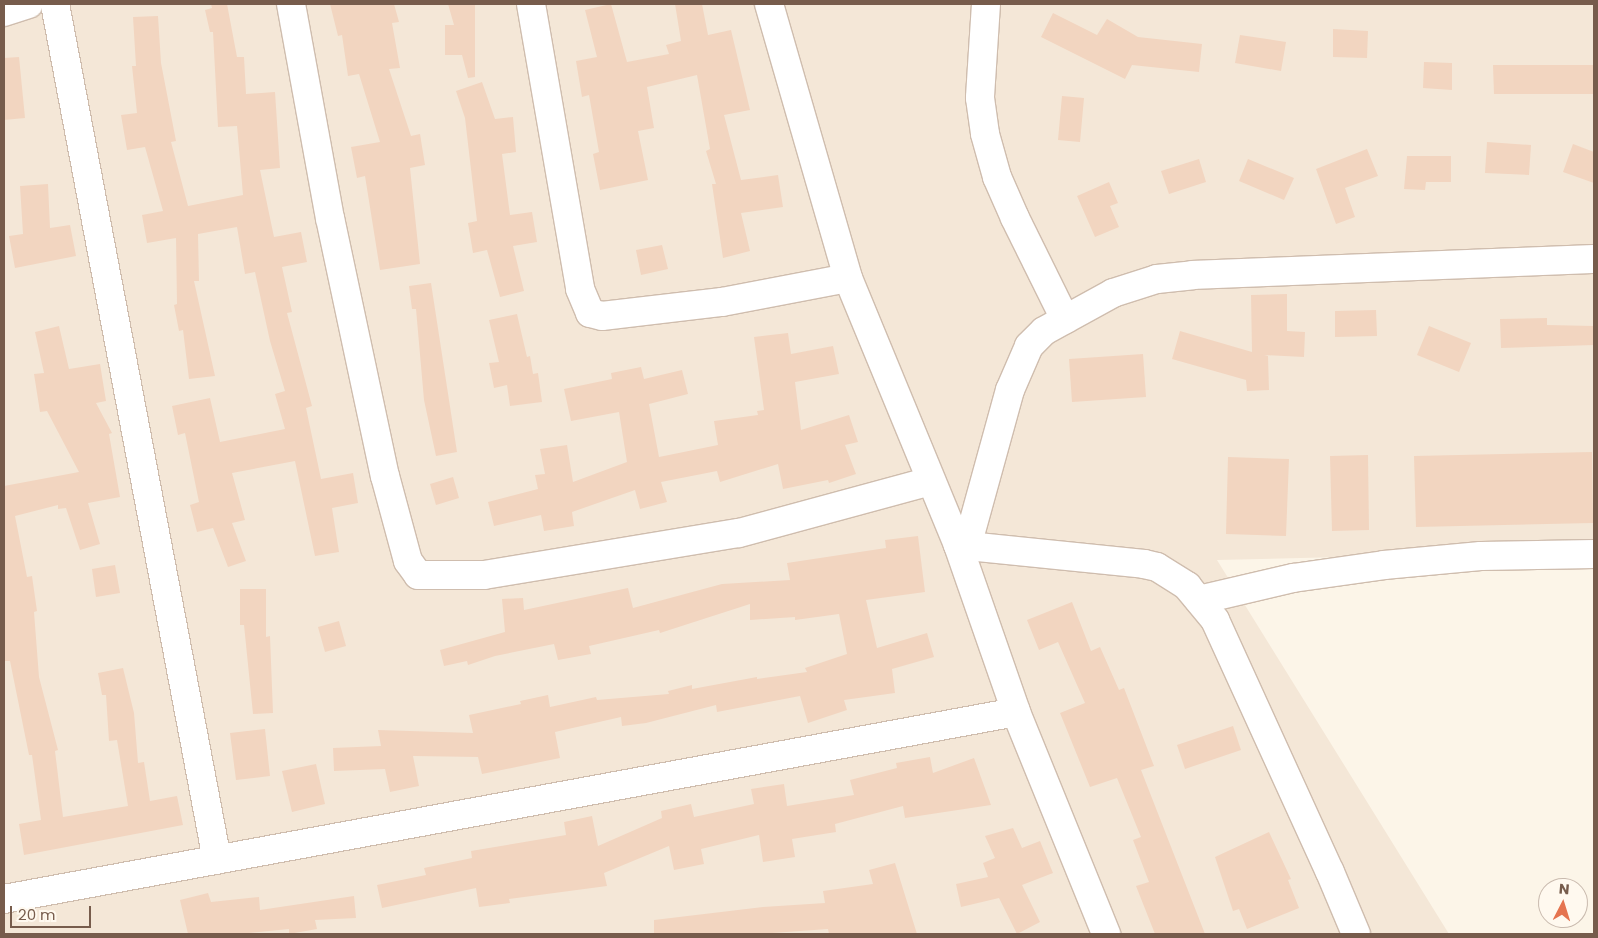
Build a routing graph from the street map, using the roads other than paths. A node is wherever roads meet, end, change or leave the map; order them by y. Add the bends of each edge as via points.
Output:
1 (30, 4) edge
2 (55, 4) edge
3 (291, 4) edge
4 (532, 4) edge
5 (769, 4) edge
6 (986, 4) edge
7 (4, 12) edge
8 (1594, 259) edge
9 (848, 278) junction
10 (1065, 319) junction
11 (930, 481) junction
12 (962, 545) junction
13 (1594, 554) edge
14 (1199, 600) junction
15 (1016, 712) junction
16 (216, 860) junction
17 (4, 899) edge
18 (1106, 934) edge
19 (1356, 934) edge

1 - 7 street
2 - 16 street
3 - 11 street via 330,218 385,476 408,561 418,575 484,576 739,533
4 - 9 street via 580,289 590,313 602,316 722,302
5 - 9 street
6 - 10 street via 980,98 985,134 997,177
8 - 10 street via 1157,279 1113,293
9 - 11 street
10 - 12 street via 1034,341 1018,370
11 - 12 street
12 - 14 street via 1144,564 1156,567 1187,586
12 - 15 street
13 - 14 street via 1481,556 1384,565 1293,578
14 - 19 street via 1215,620
15 - 16 street
15 - 18 street
16 - 17 street

